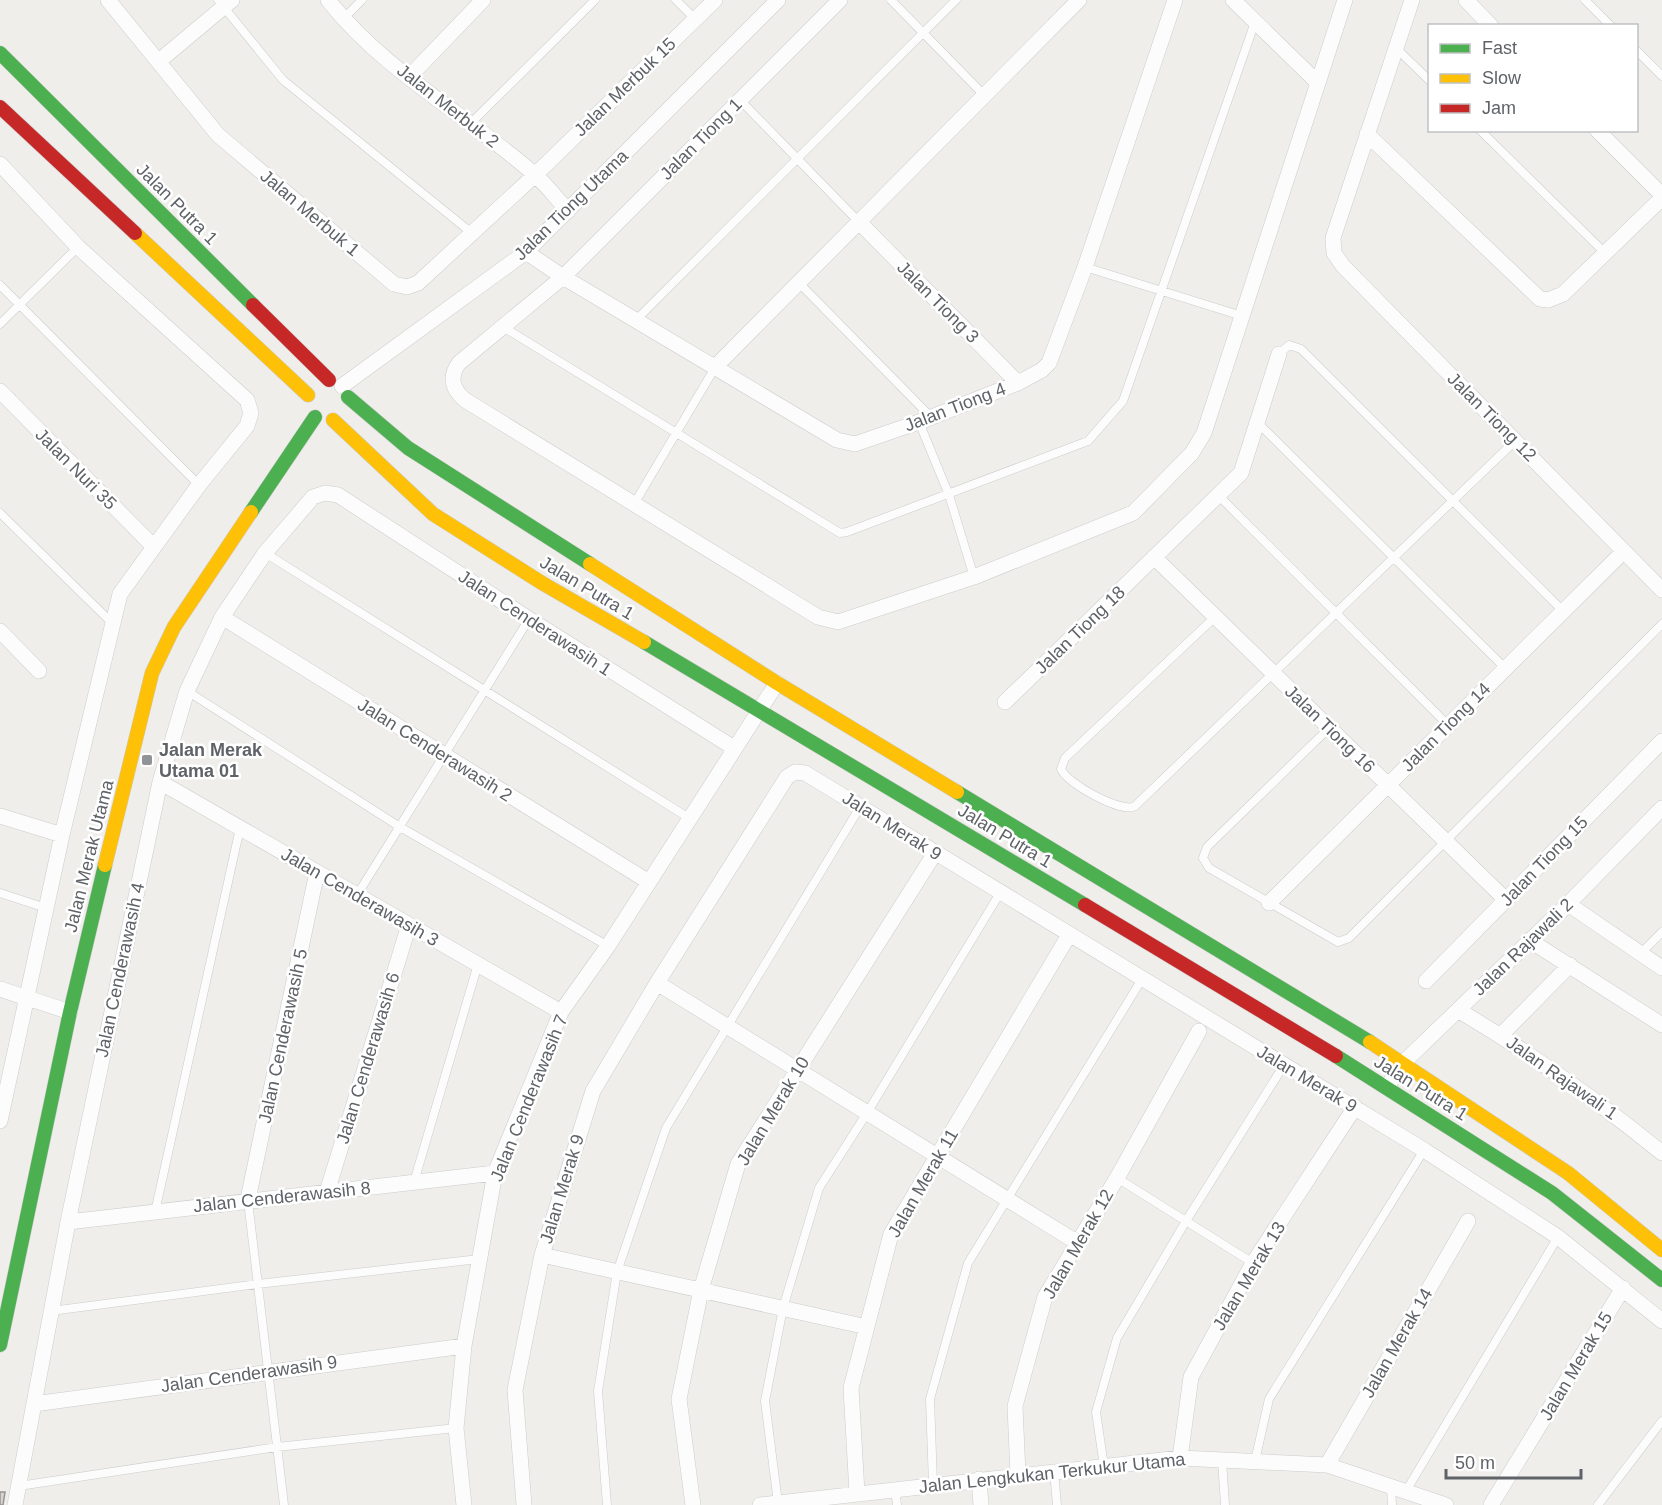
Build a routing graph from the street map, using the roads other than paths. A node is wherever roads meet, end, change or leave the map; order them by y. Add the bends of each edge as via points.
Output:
1 (108, 0) edge
2 (328, 0) edge
3 (362, 0) edge
4 (483, 0) edge
5 (595, 0) edge
6 (676, 0) edge
7 (715, 0) edge
8 (778, 0) edge
9 (840, 0) edge
10 (891, 0) edge
11 (956, 0) edge
12 (1079, 0) edge
13 (1175, 0) edge
14 (1233, 0) edge
15 (1345, 0) edge
16 (1412, 0) edge
17 (1466, 0) edge
18 (1585, 0) edge
19 (225, 2) edge
20 (343, 19) junction
21 (695, 20) junction
22 (1255, 21) junction
23 (1489, 24) edge
24 (1609, 24) edge
25 (923, 33) junction
26 (1396, 48) junction
27 (0, 53) edge
28 (1638, 53) edge
29 (159, 61) junction
30 (1662, 76) edge
31 (409, 77) junction
32 (1428, 79) edge
33 (1318, 83) junction
34 (984, 95) junction
35 (740, 100) junction
36 (0, 107) edge
37 (470, 124) junction
38 (1482, 132) edge
39 (1599, 132) edge
40 (1367, 134) junction
41 (798, 159) junction
42 (0, 164) edge
43 (535, 175) junction
44 (1662, 196) edge
45 (568, 211) junction
46 (859, 222) junction
47 (473, 234) junction
48 (78, 247) junction
49 (526, 252) junction
50 (1605, 254) junction
51 (1085, 267) junction
52 (563, 277) junction
53 (799, 283) junction
54 (0, 285) edge
55 (1160, 291) junction
56 (20, 305) junction
57 (1242, 316) junction
58 (636, 320) junction
59 (0, 324) edge
60 (503, 327) junction
61 (1279, 354) joint
62 (716, 366) junction
63 (1018, 383) junction
64 (340, 387) junction
65 (0, 391) edge
66 (308, 395) junction
67 (315, 417) junction
68 (333, 420) junction
69 (925, 420) junction
70 (1258, 423) junction
71 (676, 434) junction
72 (1515, 441) junction
73 (199, 485) junction
74 (338, 495) joint
75 (949, 495) junction
76 (1218, 495) junction
77 (1453, 500) junction
78 (634, 504) junction
79 (0, 513) edge
80 (153, 546) junction
81 (1623, 552) junction
82 (265, 553) junction
83 (1154, 557) junction
84 (1392, 557) junction
85 (974, 577) junction
86 (1662, 590) edge
87 (1563, 611) junction
88 (1334, 613) junction
89 (222, 617) junction
90 (1215, 617) junction
91 (529, 619) junction
92 (112, 623) junction
93 (1662, 624) edge
94 (0, 631) edge
95 (1505, 668) junction
96 (39, 671) dead end
97 (1272, 672) junction
98 (777, 683) junction
99 (484, 690) junction
100 (187, 691) junction
101 (1005, 702) dead end
102 (761, 710) junction
103 (1448, 725) junction
104 (1329, 728) junction
105 (1662, 741) edge
106 (734, 748) junction
107 (444, 755) junction
108 (160, 782) junction
109 (1387, 784) junction
110 (860, 807) junction
111 (1662, 808) edge
112 (0, 816) edge
113 (689, 818) junction
114 (400, 827) junction
115 (240, 828) junction
116 (62, 836) junction
117 (1445, 841) junction
118 (935, 853) junction
119 (317, 872) junction
120 (649, 882) junction
121 (0, 893) edge
122 (1000, 893) junction
123 (357, 895) junction
124 (1506, 900) junction
125 (1269, 903) junction
126 (1568, 904) junction
127 (46, 908) junction
128 (409, 925) junction
129 (1662, 932) edge
130 (1069, 935) junction
131 (1529, 939) junction
132 (608, 946) junction
133 (1640, 954) junction
134 (478, 964) junction
135 (1569, 965) junction
136 (1662, 968) edge
137 (1142, 979) junction
138 (1426, 981) dead end
139 (657, 983) junction
140 (0, 989) edge
141 (26, 997) junction
142 (1458, 1010) junction
143 (70, 1012) junction
144 (561, 1012) junction
145 (1662, 1025) edge
146 (728, 1027) junction
147 (1199, 1031) dead end
148 (1501, 1035) junction
149 (1404, 1062) junction
150 (1284, 1065) junction
151 (798, 1070) junction
152 (4, 1077) edge
153 (1387, 1087) junction
154 (1355, 1107) junction
155 (867, 1113) junction
156 (0, 1121) edge
157 (1424, 1150) junction
158 (1662, 1153) edge
159 (938, 1156) junction
160 (495, 1173) junction
161 (1117, 1178) junction
162 (414, 1182) junction
163 (327, 1192) junction
164 (248, 1199) junction
165 (1009, 1200) junction
166 (155, 1212) junction
167 (1186, 1221) junction
168 (1468, 1221) dead end
169 (68, 1222) junction
170 (1558, 1237) junction
171 (1078, 1243) junction
172 (1662, 1250) edge
173 (542, 1255) junction
174 (479, 1259) junction
175 (1253, 1263) junction
176 (617, 1272) junction
177 (1662, 1280) edge
178 (258, 1284) junction
179 (1623, 1288) junction
180 (701, 1290) junction
181 (783, 1308) junction
182 (51, 1311) junction
183 (1662, 1321) edge
184 (867, 1327) junction
185 (0, 1343) edge
186 (464, 1346) junction
187 (268, 1371) junction
188 (34, 1404) junction
189 (1662, 1421) edge
190 (456, 1428) junction
191 (278, 1448) junction
192 (1180, 1458) junction
193 (1222, 1460) junction
194 (1255, 1461) junction
195 (1327, 1465) junction
196 (1104, 1466) junction
197 (1054, 1471) junction
198 (1018, 1475) junction
199 (979, 1479) junction
200 (933, 1484) junction
201 (19, 1486) junction
202 (896, 1488) junction
203 (1398, 1489) junction
204 (857, 1493) junction
205 (778, 1503) junction
206 (15, 1505) edge
207 (284, 1505) edge
208 (464, 1505) edge
209 (524, 1505) edge
210 (607, 1505) edge
211 (693, 1505) edge
212 (760, 1505) edge
213 (897, 1505) edge
214 (981, 1505) edge
215 (1057, 1505) edge
216 (1225, 1505) edge
217 (1392, 1505) edge
218 (1446, 1505) edge
219 (1491, 1505) edge
220 (1598, 1505) edge

1 - 29 street, Jalan Merbuk 1
2 - 20 street, Jalan Merbuk 2
3 - 20 lane
4 - 31 street
5 - 37 lane
6 - 21 lane
7 - 21 street, Jalan Merbuk 15
8 - 45 street, Jalan Tiong Utama
9 - 35 street, Jalan Tiong 1
10 - 25 lane
11 - 25 lane
12 - 34 street
13 - 51 street, Jalan Tiong 4
14 - 22 street
15 - 33 street
16 - 26 street
17 - 23 street
18 - 24 lane
19 - 29 street
19 - 47 lane via 283,80
20 - 31 street, Jalan Merbuk 2
21 - 43 street, Jalan Merbuk 15
22 - 33 street
22 - 55 lane
25 - 34 lane
25 - 41 lane
26 - 32 lane
26 - 40 street
27 - 64 main road, Jalan Putra 1
28 - 30 lane
29 - 47 street, Jalan Merbuk 1 via 219,135 394,284 408,287 418,283
31 - 37 street, Jalan Merbuk 2
33 - 57 street
34 - 46 street
35 - 41 lane
35 - 52 street, Jalan Tiong 1
36 - 66 main road
37 - 43 street, Jalan Merbuk 2
38 - 50 lane
39 - 44 street
40 - 50 street via 1540,299 1563,294
40 - 72 street, Jalan Tiong 12 via 1333,238 1334,253
41 - 46 lane
41 - 58 lane
42 - 48 street
43 - 45 street, Jalan Merbuk 2
43 - 47 street, Jalan Merbuk 1
44 - 50 street
45 - 49 street, Jalan Tiong Utama
46 - 53 street
46 - 63 street, Jalan Tiong 3
48 - 56 lane
48 - 73 street via 247,399 251,413 247,426
49 - 52 street, Jalan Tiong 4
49 - 64 street, Jalan Tiong Utama
51 - 55 lane
51 - 63 street, Jalan Tiong 4 via 1049,363
52 - 58 street, Jalan Tiong 4
52 - 60 street, Jalan Tiong 1
53 - 62 street
53 - 69 lane
54 - 56 lane
55 - 57 lane
55 - 75 lane via 1123,402 1088,441
56 - 59 lane
56 - 73 lane
57 - 85 street via 1199,444 1133,513
58 - 62 street, Jalan Tiong 4
60 - 71 lane
60 - 78 street, Jalan Tiong 1 via 453,371 457,393
61 - 70 street, Jalan Tiong 18
61 - 77 lane via 1289,345 1301,348
62 - 69 street, Jalan Tiong 4 via 846,444 864,442
62 - 71 lane
63 - 69 street, Jalan Tiong 4
64 - 66 main road via 319,381
64 - 68 main road via 347,407 342,416
64 - 98 main road, Jalan Putra 1 via 408,448
65 - 80 street, Jalan Nuri 35
66 - 67 main road
67 - 68 main road
67 - 143 main road, Jalan Merak Utama via 174,627 152,673
68 - 102 main road, Jalan Putra 1 via 433,514 542,583
69 - 75 lane
70 - 76 street, Jalan Tiong 18 via 1241,473
70 - 84 lane
71 - 75 lane via 840,533
71 - 78 lane
72 - 77 lane
72 - 81 street, Jalan Tiong 12
73 - 80 street
74 - 82 street, Jalan Cenderawasih 4 via 325,493 313,497
74 - 91 street, Jalan Cenderawasih 1
75 - 85 lane
76 - 83 street, Jalan Tiong 18
76 - 88 lane
77 - 84 lane
77 - 87 lane
78 - 85 street via 828,621 849,620
79 - 92 lane
80 - 92 street via 120,594
81 - 86 street, Jalan Tiong 12
81 - 87 street, Jalan Tiong 14
82 - 89 street, Jalan Cenderawasih 4
82 - 99 lane
83 - 90 street, Jalan Tiong 16
83 - 101 street, Jalan Tiong 18
84 - 88 lane
84 - 95 lane
87 - 95 street, Jalan Tiong 14
88 - 97 lane
88 - 103 lane
89 - 100 street, Jalan Cenderawasih 4
89 - 107 street, Jalan Cenderawasih 2
90 - 97 street, Jalan Tiong 16
90 - 97 lane via 1065,758 1060,769 1063,775 1119,808 1131,809
91 - 99 lane
91 - 106 street, Jalan Cenderawasih 1
92 - 116 street
93 - 117 lane
94 - 96 street
95 - 103 street, Jalan Tiong 14
97 - 104 street, Jalan Tiong 16
98 - 102 street, Jalan Cenderawasih 7
98 - 149 main road, Jalan Putra 1
99 - 107 lane
99 - 113 lane
100 - 108 street, Jalan Cenderawasih 4
100 - 114 lane
102 - 106 street, Jalan Cenderawasih 7
102 - 153 main road, Jalan Putra 1
103 - 109 street, Jalan Tiong 14
104 - 109 street, Jalan Tiong 16
104 - 125 lane via 1204,852 1209,868
105 - 124 street, Jalan Tiong 15
106 - 113 street, Jalan Cenderawasih 7
107 - 114 lane
107 - 120 street, Jalan Cenderawasih 2
108 - 115 street, Jalan Cenderawasih 3
108 - 169 street, Jalan Cenderawasih 4
109 - 117 street, Jalan Tiong 16
109 - 125 street, Jalan Tiong 14
110 - 118 street, Jalan Merak 9
110 - 139 street, Jalan Merak 9 via 805,773 790,774
110 - 146 lane
111 - 126 street, Jalan Rajawali 2
112 - 116 street
113 - 120 street, Jalan Cenderawasih 7
114 - 123 lane
114 - 132 lane
115 - 119 street, Jalan Cenderawasih 3
115 - 166 lane
116 - 127 street
117 - 124 street, Jalan Tiong 16
117 - 125 lane via 1344,941 1333,940
118 - 122 street, Jalan Merak 9
118 - 151 street, Jalan Merak 10
119 - 123 street, Jalan Cenderawasih 3
119 - 164 street, Jalan Cenderawasih 5
120 - 132 street, Jalan Cenderawasih 7
121 - 127 lane
122 - 130 street, Jalan Merak 9
122 - 155 lane
123 - 128 street, Jalan Cenderawasih 3
124 - 138 street, Jalan Tiong 15
126 - 131 street, Jalan Rajawali 2
126 - 133 street
127 - 141 street
128 - 134 street, Jalan Cenderawasih 3
128 - 163 street, Jalan Cenderawasih 6
129 - 133 lane
130 - 137 street, Jalan Merak 9
130 - 159 street, Jalan Merak 11
131 - 135 street
131 - 142 street, Jalan Rajawali 2
132 - 144 street, Jalan Cenderawasih 7
133 - 136 street
134 - 144 street, Jalan Cenderawasih 3
134 - 162 lane
135 - 145 street
135 - 148 street
137 - 150 street, Jalan Merak 9
137 - 165 lane
139 - 146 street
139 - 173 street, Jalan Merak 9 via 593,1091
140 - 141 street
141 - 143 street
141 - 152 street
142 - 148 street, Jalan Rajawali 1
142 - 149 street, Jalan Rajawali 2
143 - 185 main road, Jalan Merak Utama
144 - 160 street, Jalan Cenderawasih 7
146 - 151 street
146 - 176 lane via 666,1128
147 - 161 street, Jalan Merak 12
148 - 158 street, Jalan Rajawali 1
149 - 153 street, Jalan Rajawali 2
149 - 172 main road, Jalan Putra 1 via 1568,1173
150 - 154 street, Jalan Merak 9
150 - 167 lane
151 - 155 street
151 - 180 street, Jalan Merak 10 via 738,1164
152 - 156 street
153 - 177 main road, Jalan Putra 1 via 1552,1193
154 - 157 street, Jalan Merak 9
154 - 175 street, Jalan Merak 13
155 - 159 street
155 - 181 lane via 819,1188
157 - 170 street, Jalan Merak 9
157 - 194 lane via 1269,1399
159 - 165 street
159 - 184 street, Jalan Merak 11 via 891,1234
160 - 162 street, Jalan Cenderawasih 8
160 - 174 street, Jalan Cenderawasih 7
161 - 167 lane
161 - 171 street, Jalan Merak 12
162 - 163 street, Jalan Cenderawasih 8
163 - 164 street, Jalan Cenderawasih 8
164 - 166 street, Jalan Cenderawasih 8
164 - 178 lane
165 - 171 street
165 - 200 lane via 968,1263 930,1399
166 - 169 street, Jalan Cenderawasih 8
167 - 175 lane
167 - 196 lane via 1117,1338 1096,1412
168 - 195 street, Jalan Merak 14
169 - 182 street, Jalan Cenderawasih 4
170 - 179 street, Jalan Merak 9
170 - 203 lane
171 - 198 street, Jalan Merak 12 via 1045,1297 1015,1406
173 - 176 street
173 - 209 street, Jalan Merak 9 via 515,1390
174 - 178 lane
174 - 186 street, Jalan Cenderawasih 7
175 - 192 street, Jalan Merak 13 via 1191,1377
176 - 180 street
176 - 210 lane via 597,1391
178 - 182 lane
178 - 187 lane
179 - 183 street, Jalan Merak 9
179 - 219 street, Jalan Merak 15
180 - 181 street
180 - 211 street, Jalan Merak 10 via 680,1400
181 - 184 street
181 - 205 lane via 765,1401
182 - 188 street, Jalan Cenderawasih 4
184 - 204 street, Jalan Merak 11 via 850,1388
186 - 187 street, Jalan Cenderawasih 9
186 - 190 street, Jalan Cenderawasih 7
187 - 188 street, Jalan Cenderawasih 9
187 - 191 lane
188 - 201 street, Jalan Cenderawasih 4
189 - 220 lane
190 - 191 lane
190 - 208 street, Jalan Cenderawasih 7
191 - 201 lane
191 - 207 lane
192 - 193 street, Jalan Lengkukan Terkukur Utama
192 - 196 street, Jalan Lengkukan Terkukur Utama
193 - 194 street, Jalan Lengkukan Terkukur Utama
193 - 216 lane
194 - 195 street, Jalan Lengkukan Terkukur Utama
195 - 203 street, Jalan Lengkukan Terkukur Utama
196 - 197 street, Jalan Lengkukan Terkukur Utama
197 - 198 street, Jalan Lengkukan Terkukur Utama
197 - 215 lane
198 - 199 street, Jalan Lengkukan Terkukur Utama
199 - 200 street, Jalan Lengkukan Terkukur Utama
199 - 214 street
200 - 202 street, Jalan Lengkukan Terkukur Utama
201 - 206 street, Jalan Cenderawasih 4
202 - 204 street, Jalan Lengkukan Terkukur Utama
202 - 213 lane
203 - 217 lane
203 - 218 street, Jalan Lengkukan Terkukur Utama
204 - 205 street, Jalan Lengkukan Terkukur Utama
205 - 212 street, Jalan Lengkukan Terkukur Utama

